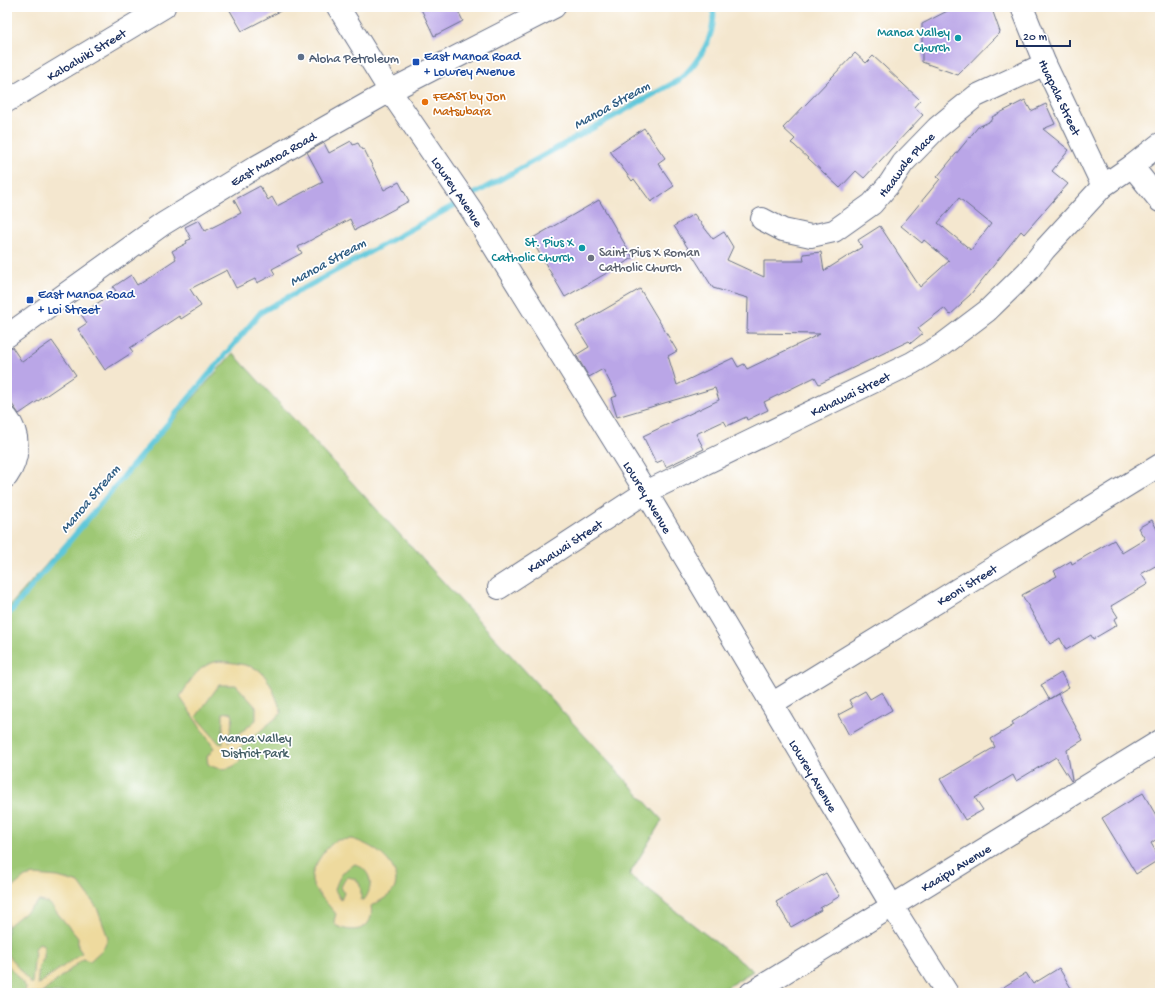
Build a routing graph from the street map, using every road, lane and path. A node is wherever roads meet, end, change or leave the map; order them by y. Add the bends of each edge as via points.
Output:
1 (164, 7) edge
2 (338, 7) edge
3 (554, 7) edge
4 (1022, 7) edge
5 (1045, 64) junction
6 (390, 91) junction
7 (7, 101) edge
8 (1160, 144) edge
9 (1132, 166) junction
10 (1103, 186) junction
11 (1160, 201) edge
12 (762, 219) dead end
13 (7, 336) edge
14 (7, 418) edge
15 (1160, 465) edge
16 (7, 476) edge
17 (646, 492) junction
18 (499, 588) dead end
19 (773, 703) junction
20 (1160, 741) edge
21 (892, 906) junction
22 (751, 993) edge
23 (948, 993) edge

1 - 7 street, Kaloaluiki Street
2 - 6 street, Lowrey Avenue
3 - 6 street, East Manoa Road
4 - 5 street, Huapala Street
5 - 10 street, Huapala Street
5 - 12 street, Haawale Place via 976,96 954,113 903,163 872,204 834,231 811,236 783,230
6 - 13 street, East Manoa Road via 321,128 163,224
6 - 17 street, Lowrey Avenue via 472,211
8 - 9 street, Kahawai Street
9 - 10 street, Kahawai Street
9 - 11 street
10 - 17 street, Kahawai Street via 1008,292 942,345 905,367
14 - 16 street via 13,429 17,448 16,460
15 - 19 street, Keoni Street
17 - 18 street, Kahawai Street
17 - 19 street, Lowrey Avenue
19 - 21 street, Lowrey Avenue
20 - 21 street, Kaaipu Avenue
21 - 22 street, Kaaipu Avenue
21 - 23 street, Lowrey Avenue

